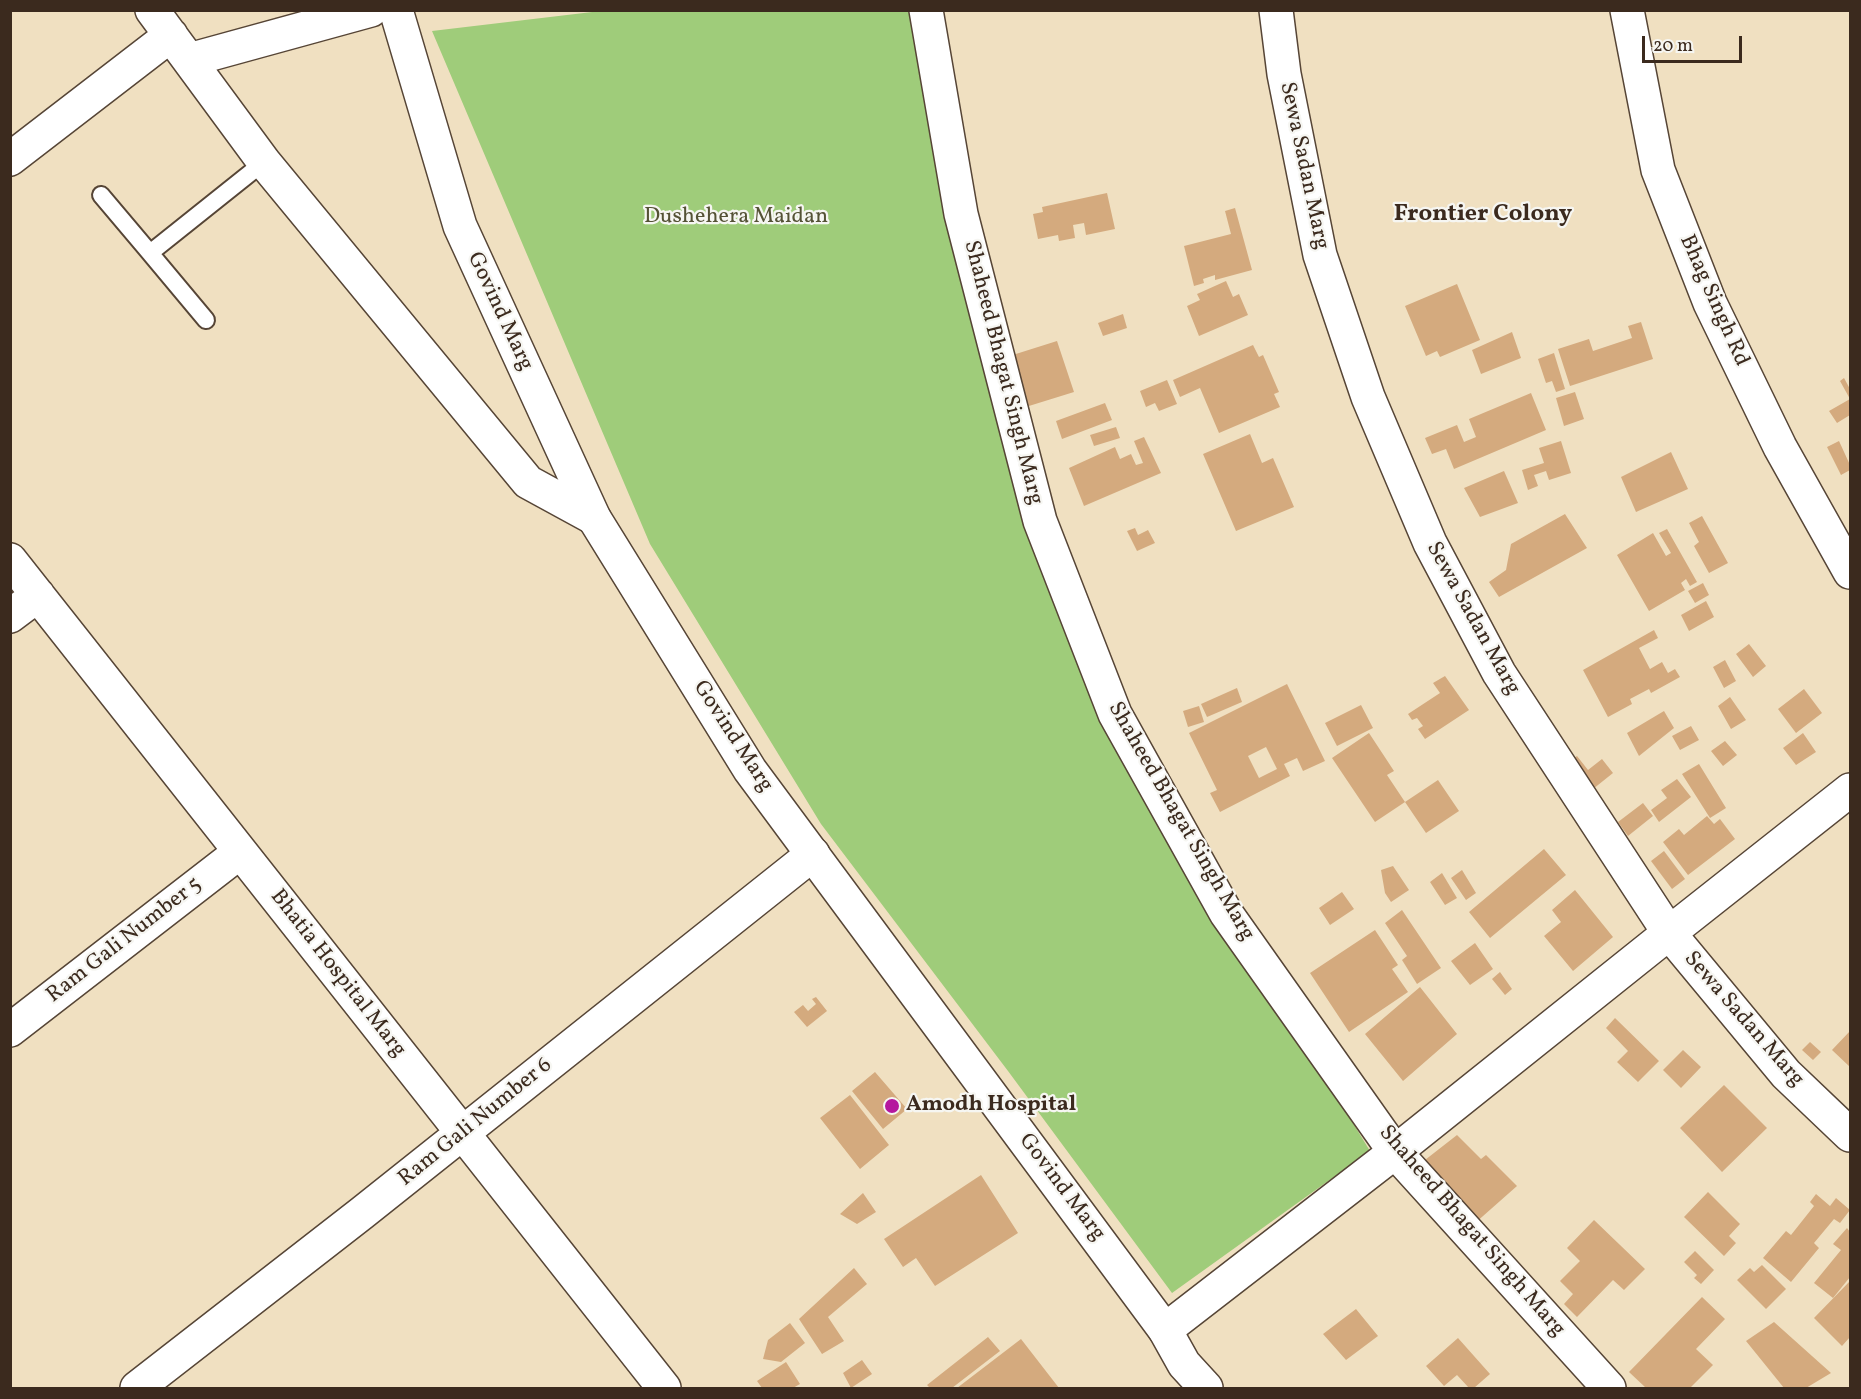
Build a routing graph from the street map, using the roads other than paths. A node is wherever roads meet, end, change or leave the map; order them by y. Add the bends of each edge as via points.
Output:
1 (371, 10) edge
2 (396, 10) edge
3 (926, 10) edge
4 (1276, 10) edge
5 (1627, 10) edge
6 (170, 35) edge
7 (10, 159) edge
8 (264, 162) junction
9 (101, 195) dead end
10 (150, 253) junction
11 (206, 320) dead end
12 (594, 518) junction
13 (10, 560) edge
14 (1851, 572) edge
15 (38, 595) junction
16 (10, 616) edge
17 (1851, 790) edge
18 (240, 852) junction
19 (813, 854) junction
20 (1669, 933) junction
21 (13, 1023) edge
22 (463, 1133) junction
23 (1851, 1135) edge
24 (1395, 1152) junction
25 (1165, 1330) junction
26 (137, 1389) edge
27 (664, 1389) edge
28 (1206, 1389) edge
29 (1609, 1389) edge

1 - 6 street
2 - 12 street, Govind Marg via 460,226
3 - 24 street, Shaheed Bhagat Singh Marg via 961,214 1040,520 1115,714 1226,913
4 - 20 street, Sewa Sadan Marg via 1284,74 1320,255 1368,397 1430,543 1499,673
5 - 14 street, Bhag Singh Rd via 1658,170 1710,303 1780,447
6 - 7 street
6 - 8 street
8 - 10 lane
8 - 12 street via 528,482
9 - 10 lane
10 - 11 lane
12 - 19 street, Govind Marg via 750,770
13 - 15 street, Bhatia Hospital Marg
15 - 16 street
15 - 18 street, Bhatia Hospital Marg
17 - 20 street
18 - 21 street, Ram Gali Number 5
18 - 22 street, Bhatia Hospital Marg
19 - 22 street, Ram Gali Number 6
19 - 25 street, Govind Marg
20 - 23 street, Sewa Sadan Marg via 1786,1074
20 - 24 street
22 - 26 street, Ram Gali Number 6
22 - 27 street, Bhatia Hospital Marg
24 - 25 street
24 - 29 street, Shaheed Bhagat Singh Marg
25 - 28 street, Govind Marg via 1184,1364

